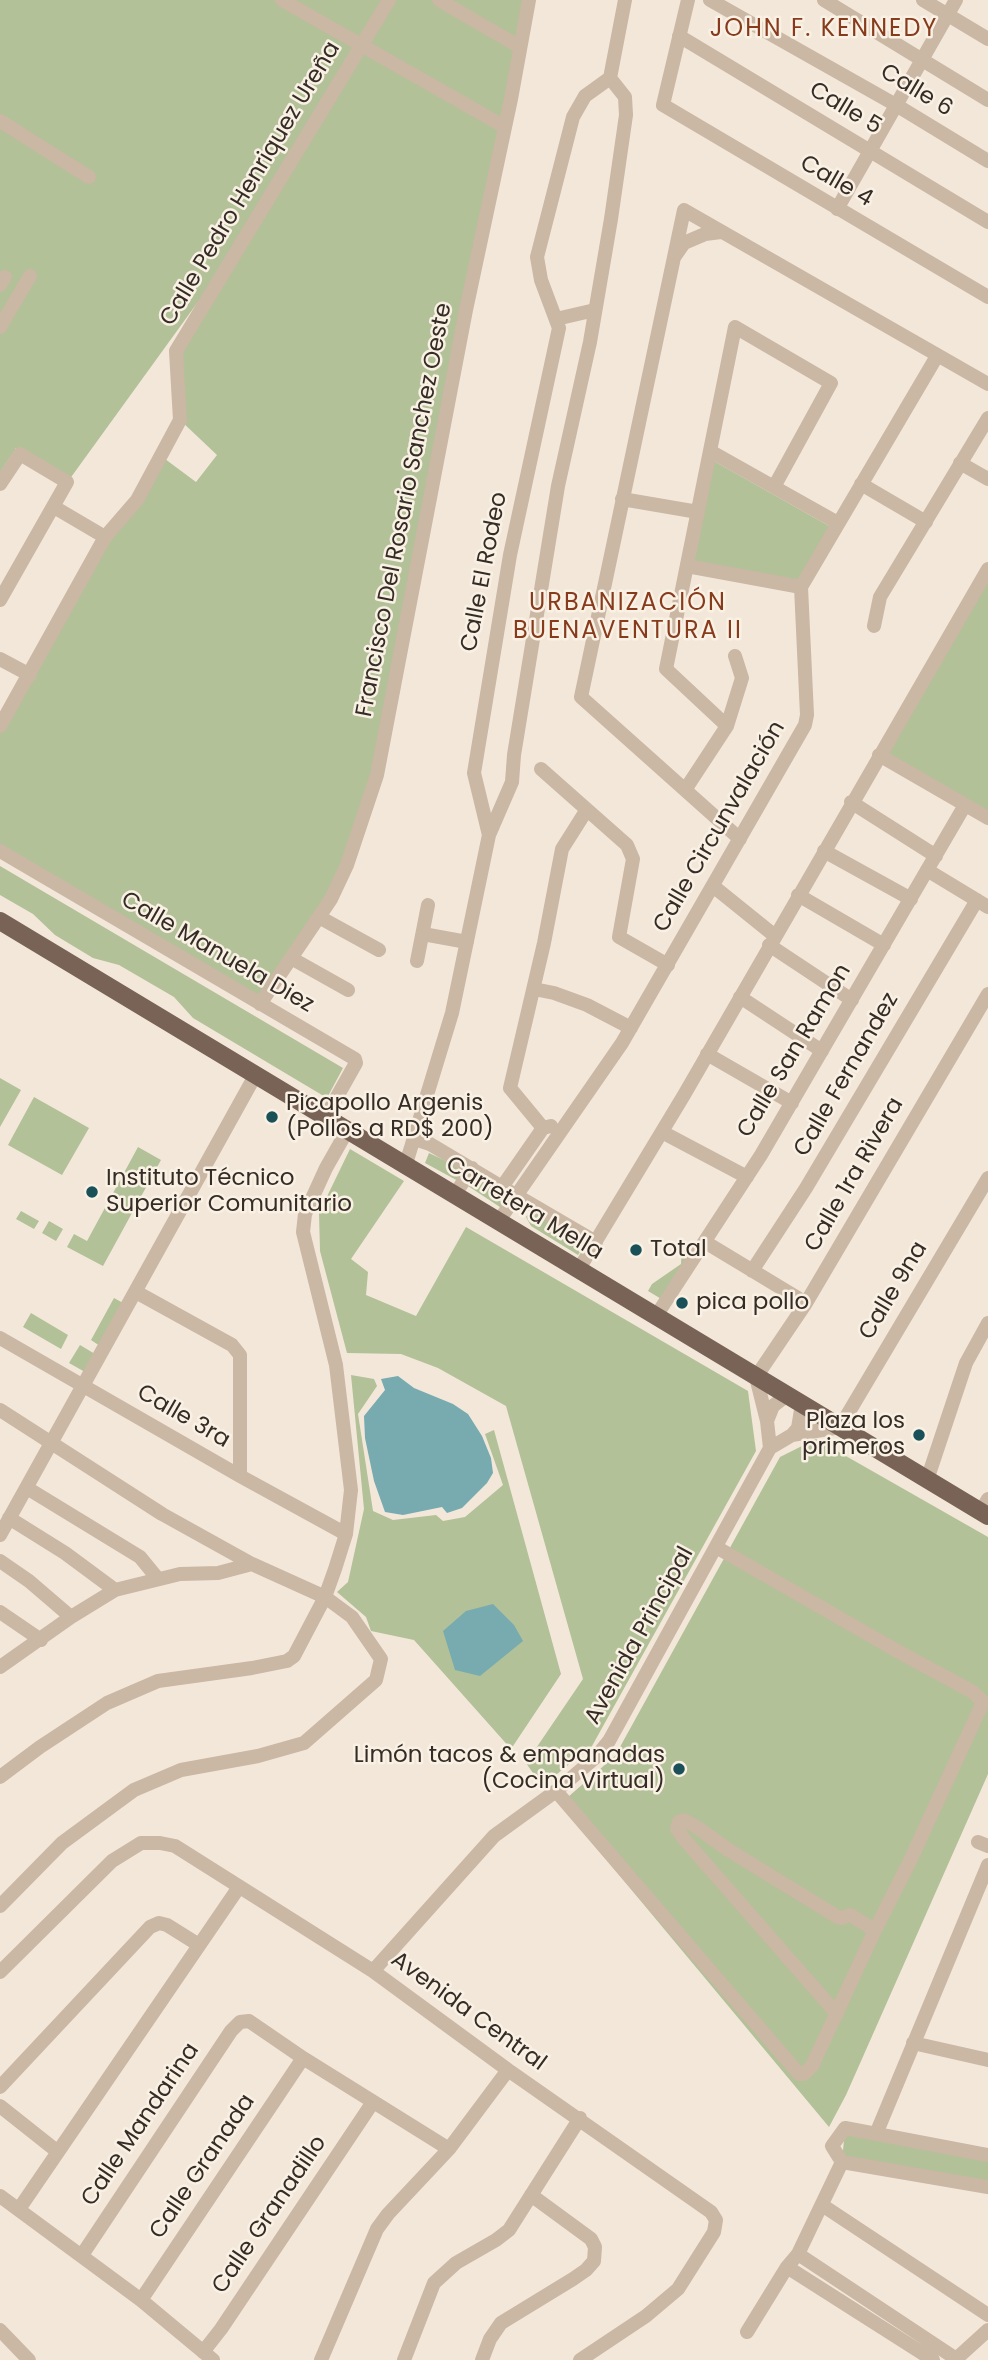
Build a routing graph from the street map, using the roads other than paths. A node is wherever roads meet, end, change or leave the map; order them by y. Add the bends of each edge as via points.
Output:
1 (282, 0) edge
2 (389, 0) edge
3 (439, 0) edge
4 (625, 0) edge
5 (688, 0) edge
6 (710, 0) edge
7 (824, 0) edge
8 (923, 0) edge
9 (956, 0) edge
10 (528, 4) edge
11 (947, 15) junction
12 (679, 36) junction
13 (988, 39) edge
14 (362, 45) junction
15 (520, 47) junction
16 (922, 59) junction
17 (610, 78) junction
18 (988, 100) edge
19 (896, 104) junction
20 (0, 121) edge
21 (505, 127) junction
22 (870, 150) junction
23 (988, 161) edge
24 (89, 177) dead end
25 (837, 209) junction
26 (988, 222) edge
27 (721, 232) junction
28 (672, 260) junction
29 (30, 276) dead end
30 (988, 297) edge
31 (595, 310) junction
32 (556, 319) junction
33 (0, 327) edge
34 (937, 356) junction
35 (988, 384) edge
36 (988, 418) edge
37 (710, 451) junction
38 (960, 463) junction
39 (2, 475) edge
40 (988, 480) edge
41 (861, 484) junction
42 (774, 487) junction
43 (622, 499) junction
44 (54, 507) junction
45 (698, 512) junction
46 (926, 522) junction
47 (838, 523) junction
48 (105, 537) junction
49 (687, 566) junction
50 (987, 572) edge
51 (4, 582) edge
52 (800, 587) junction
53 (0, 600) edge
54 (874, 626) dead end
55 (736, 656) dead end
56 (0, 659) edge
57 (30, 675) junction
58 (0, 726) edge
59 (727, 726) junction
60 (879, 755) junction
61 (541, 769) dead end
62 (685, 790) junction
63 (852, 802) junction
64 (965, 805) junction
65 (586, 811) junction
66 (988, 818) edge
67 (489, 835) junction
68 (740, 839) junction
69 (824, 850) junction
70 (0, 851) edge
71 (936, 856) junction
72 (928, 870) junction
73 (713, 886) junction
74 (798, 895) junction
75 (911, 899) junction
76 (982, 903) edge
77 (428, 905) dead end
78 (319, 917) junction
79 (0, 921) edge
80 (423, 934) junction
81 (772, 940) junction
82 (467, 942) junction
83 (884, 945) junction
84 (379, 950) dead end
85 (291, 958) junction
86 (417, 961) dead end
87 (668, 965) junction
88 (534, 989) junction
89 (348, 990) dead end
90 (988, 994) edge
91 (740, 997) junction
92 (852, 1000) junction
93 (260, 1004) junction
94 (631, 1028) junction
95 (822, 1051) junction
96 (707, 1054) junction
97 (256, 1074) junction
98 (792, 1103) junction
99 (325, 1118) junction
100 (566, 1123) junction
101 (543, 1128) junction
102 (347, 1131) junction
103 (662, 1132) junction
104 (415, 1139) junction
105 (405, 1167) junction
106 (472, 1168) junction
107 (747, 1177) junction
108 (988, 1178) edge
109 (502, 1187) junction
110 (454, 1196) junction
111 (516, 1197) junction
112 (498, 1222) junction
113 (596, 1242) junction
114 (705, 1242) junction
115 (579, 1269) junction
116 (752, 1271) junction
117 (136, 1292) junction
118 (806, 1303) junction
119 (656, 1316) junction
120 (988, 1323) edge
121 (0, 1338) edge
122 (756, 1377) junction
123 (84, 1387) junction
124 (794, 1400) junction
125 (0, 1410) edge
126 (767, 1421) junction
127 (840, 1427) junction
128 (792, 1435) junction
129 (51, 1444) junction
130 (770, 1448) junction
131 (240, 1476) junction
132 (927, 1480) junction
133 (27, 1488) junction
134 (0, 1501) edge
135 (986, 1509) edge
136 (12, 1514) junction
137 (346, 1534) junction
138 (0, 1535) edge
139 (716, 1547) junction
140 (0, 1561) edge
141 (252, 1564) junction
142 (158, 1579) junction
143 (115, 1590) junction
144 (325, 1597) junction
145 (0, 1612) edge
146 (71, 1617) junction
147 (41, 1640) junction
148 (0, 1667) edge
149 (0, 1777) edge
150 (556, 1791) junction
151 (988, 1865) edge
152 (239, 1887) junction
153 (0, 1906) edge
154 (875, 1930) junction
155 (199, 1945) junction
156 (373, 1971) junction
157 (0, 1972) edge
158 (837, 2014) junction
159 (913, 2043) junction
160 (303, 2058) junction
161 (988, 2060) edge
162 (508, 2070) junction
163 (0, 2087) edge
164 (373, 2102) junction
165 (0, 2106) edge
166 (580, 2118) junction
167 (876, 2134) junction
168 (449, 2149) junction
169 (58, 2152) junction
170 (988, 2155) edge
171 (842, 2162) junction
172 (988, 2187) edge
173 (531, 2195) junction
174 (0, 2196) edge
175 (822, 2206) junction
176 (19, 2209) junction
177 (798, 2254) junction
178 (82, 2255) junction
179 (787, 2267) junction
180 (141, 2300) junction
181 (988, 2315) edge
182 (0, 2330) edge
183 (988, 2330) edge
184 (747, 2332) dead end
185 (208, 2356) edge
186 (29, 2360) edge
187 (321, 2360) edge
188 (404, 2360) edge
189 (482, 2360) edge
190 (580, 2360) edge
191 (933, 2360) edge
192 (956, 2360) edge

1 - 14 street
2 - 14 street, Calle Pedro Henriquez Ureña
3 - 15 street
4 - 17 street
5 - 12 street
6 - 19 street, Calle 6
7 - 16 street
8 - 11 street
9 - 11 street
10 - 15 street, Francisco Del Rosario Sanchez Oeste
11 - 13 street
11 - 16 street
12 - 22 street, Calle 5
12 - 25 street, Calle 4 via 663,105
14 - 21 street
14 - 48 street, Calle Pedro Henriquez Ureña via 176,351 180,420 136,500
15 - 21 street, Francisco Del Rosario Sanchez Oeste
16 - 18 street
16 - 19 street
17 - 31 street via 625,97 626,115
17 - 32 street, Calle El Rodeo via 585,96 573,117 537,257
19 - 22 street
19 - 23 street, Calle 6
20 - 24 street
21 - 78 street, Francisco Del Rosario Sanchez Oeste via 377,775 347,865
22 - 25 street
22 - 26 street, Calle 5
25 - 30 street, Calle 4
27 - 28 street via 684,243
27 - 28 street via 684,210
27 - 34 street
28 - 43 street
29 - 33 street
31 - 32 street
31 - 67 street via 556,497 512,782
32 - 67 street, Calle El Rodeo via 559,328 510,555 474,773
34 - 35 street
34 - 41 street
36 - 38 street
37 - 42 street
37 - 42 street via 735,327 831,383
37 - 45 street
38 - 40 street
38 - 46 street
39 - 44 street via 20,454 67,482
41 - 46 street
41 - 47 street
42 - 47 street
43 - 45 street
43 - 62 street via 581,697
44 - 48 street
44 - 51 street
45 - 49 street
46 - 54 street via 880,597
47 - 52 street
48 - 57 street, Calle Pedro Henriquez Ureña
49 - 52 street
49 - 59 street via 666,669
50 - 60 street
51 - 53 street
52 - 68 street, Calle Circunvalación via 806,720
55 - 59 street via 742,678
56 - 57 street
57 - 58 street, Calle Pedro Henriquez Ureña
59 - 62 street
60 - 63 street
60 - 64 street
61 - 65 street
62 - 68 street
63 - 69 street
63 - 71 street
64 - 66 street
64 - 71 street, Calle San Ramon
65 - 87 street via 627,845 634,859 619,937
65 - 88 street via 562,849
67 - 82 street, Calle El Rodeo
68 - 73 street, Calle Circunvalación
69 - 74 street
69 - 75 street
70 - 93 street, Calle Manuela Diez
71 - 72 street, Calle San Ramon
72 - 75 street, Calle San Ramon
72 - 76 street
73 - 81 street
73 - 87 street, Calle Circunvalación
74 - 81 street
74 - 83 street
75 - 83 street, Calle San Ramon
76 - 116 street, Calle Fernandez
77 - 80 street
78 - 84 street
78 - 85 street, Francisco Del Rosario Sanchez Oeste
79 - 97 main road, Carretera Mella
80 - 82 street
80 - 86 street
81 - 91 street
81 - 92 street
82 - 104 street, Calle El Rodeo via 452,1013
83 - 92 street, Calle San Ramon
85 - 89 street
85 - 93 street, Francisco Del Rosario Sanchez Oeste
87 - 94 street, Calle Circunvalación
88 - 94 street via 587,1005
88 - 101 street via 510,1088
90 - 118 street, Calle 1ra Rivera
91 - 95 street
91 - 96 street
92 - 95 street, Calle San Ramon
93 - 99 street, Calle Manuela Diez via 356,1061
94 - 100 street, Calle Circunvalación
95 - 98 street, Calle San Ramon
96 - 98 street
96 - 103 street
97 - 99 main road, Carretera Mella
97 - 117 street
98 - 107 street, Calle San Ramon
99 - 102 main road, Carretera Mella
100 - 101 street
100 - 111 street, Calle Circunvalación
101 - 109 street
102 - 105 main road, Carretera Mella
102 - 137 street via 305,1214 303,1232 336,1365 351,1490
103 - 107 street
103 - 113 street
104 - 105 street, Calle El Rodeo
104 - 106 street
105 - 110 main road, Carretera Mella
106 - 109 street
106 - 110 street
107 - 114 street, Calle San Ramon
108 - 127 street, Calle 9na
109 - 111 street
110 - 112 main road, Carretera Mella
111 - 112 street, Calle Circunvalación
111 - 113 street
112 - 115 main road, Carretera Mella
113 - 115 street
114 - 116 street
114 - 119 street, Calle San Ramon
115 - 119 main road, Carretera Mella
116 - 118 street
117 - 123 street
117 - 131 street via 232,1345 240,1355
118 - 122 street, Calle 1ra Rivera
119 - 122 main road, Carretera Mella
120 - 132 street via 966,1363
121 - 123 street, Calle 3ra
122 - 124 main road, Carretera Mella
122 - 126 street
123 - 129 street
123 - 131 street, Calle 3ra
124 - 126 street via 773,1406
124 - 127 main road, Carretera Mella
124 - 128 street via 798,1428
125 - 129 street
126 - 130 street
127 - 128 street
127 - 132 main road, Carretera Mella
128 - 130 street
129 - 133 street
129 - 141 street
130 - 139 street, Avenida Principal
131 - 137 street, Calle 3ra
132 - 135 main road, Carretera Mella
133 - 136 street
133 - 142 street via 140,1557
134 - 136 street
136 - 138 street
136 - 143 street
137 - 144 street
139 - 150 street, Avenida Principal via 609,1741
139 - 154 street via 983,1702
140 - 146 street
141 - 142 street via 218,1573
141 - 144 street
142 - 143 street
143 - 146 street
144 - 149 street via 288,1661 158,1681 107,1703
144 - 153 street via 352,1617 381,1659 376,1680 304,1743 181,1770 134,1790 62,1843
145 - 147 street
146 - 147 street
147 - 148 street
150 - 156 street, Avenida Principal via 494,1836
150 - 158 street via 799,2074 812,2066
151 - 159 street
152 - 155 street
152 - 156 street, Avenida Central
152 - 157 street, Avenida Central via 175,1846 141,1843 112,1861
154 - 158 street
154 - 158 street via 850,1915 836,1916 698,1828 679,1822 677,1829 684,1839
155 - 163 street via 167,1925 150,1927
155 - 169 street
156 - 162 street, Avenida Central
159 - 161 street
159 - 167 street
160 - 164 street
160 - 178 street, Calle Mandarina via 249,2021 240,2022
160 - 180 street, Calle Granada
162 - 166 street, Avenida Central
162 - 168 street
164 - 168 street
164 - 185 street, Calle Granadillo
165 - 169 street
166 - 173 street
166 - 190 street, Avenida Central via 716,2220 714,2232 678,2289
167 - 170 street
167 - 171 street via 845,2128 832,2146
168 - 187 street via 377,2229
169 - 176 street
171 - 172 street
171 - 175 street
173 - 188 street via 509,2230 456,2263 434,2283
173 - 189 street via 591,2239 596,2247 594,2261 580,2275 501,2323
174 - 176 street
175 - 177 street
175 - 181 street
176 - 178 street
177 - 179 street
177 - 192 street
178 - 180 street
179 - 184 street
179 - 191 street
180 - 185 street
182 - 186 street
183 - 192 street

